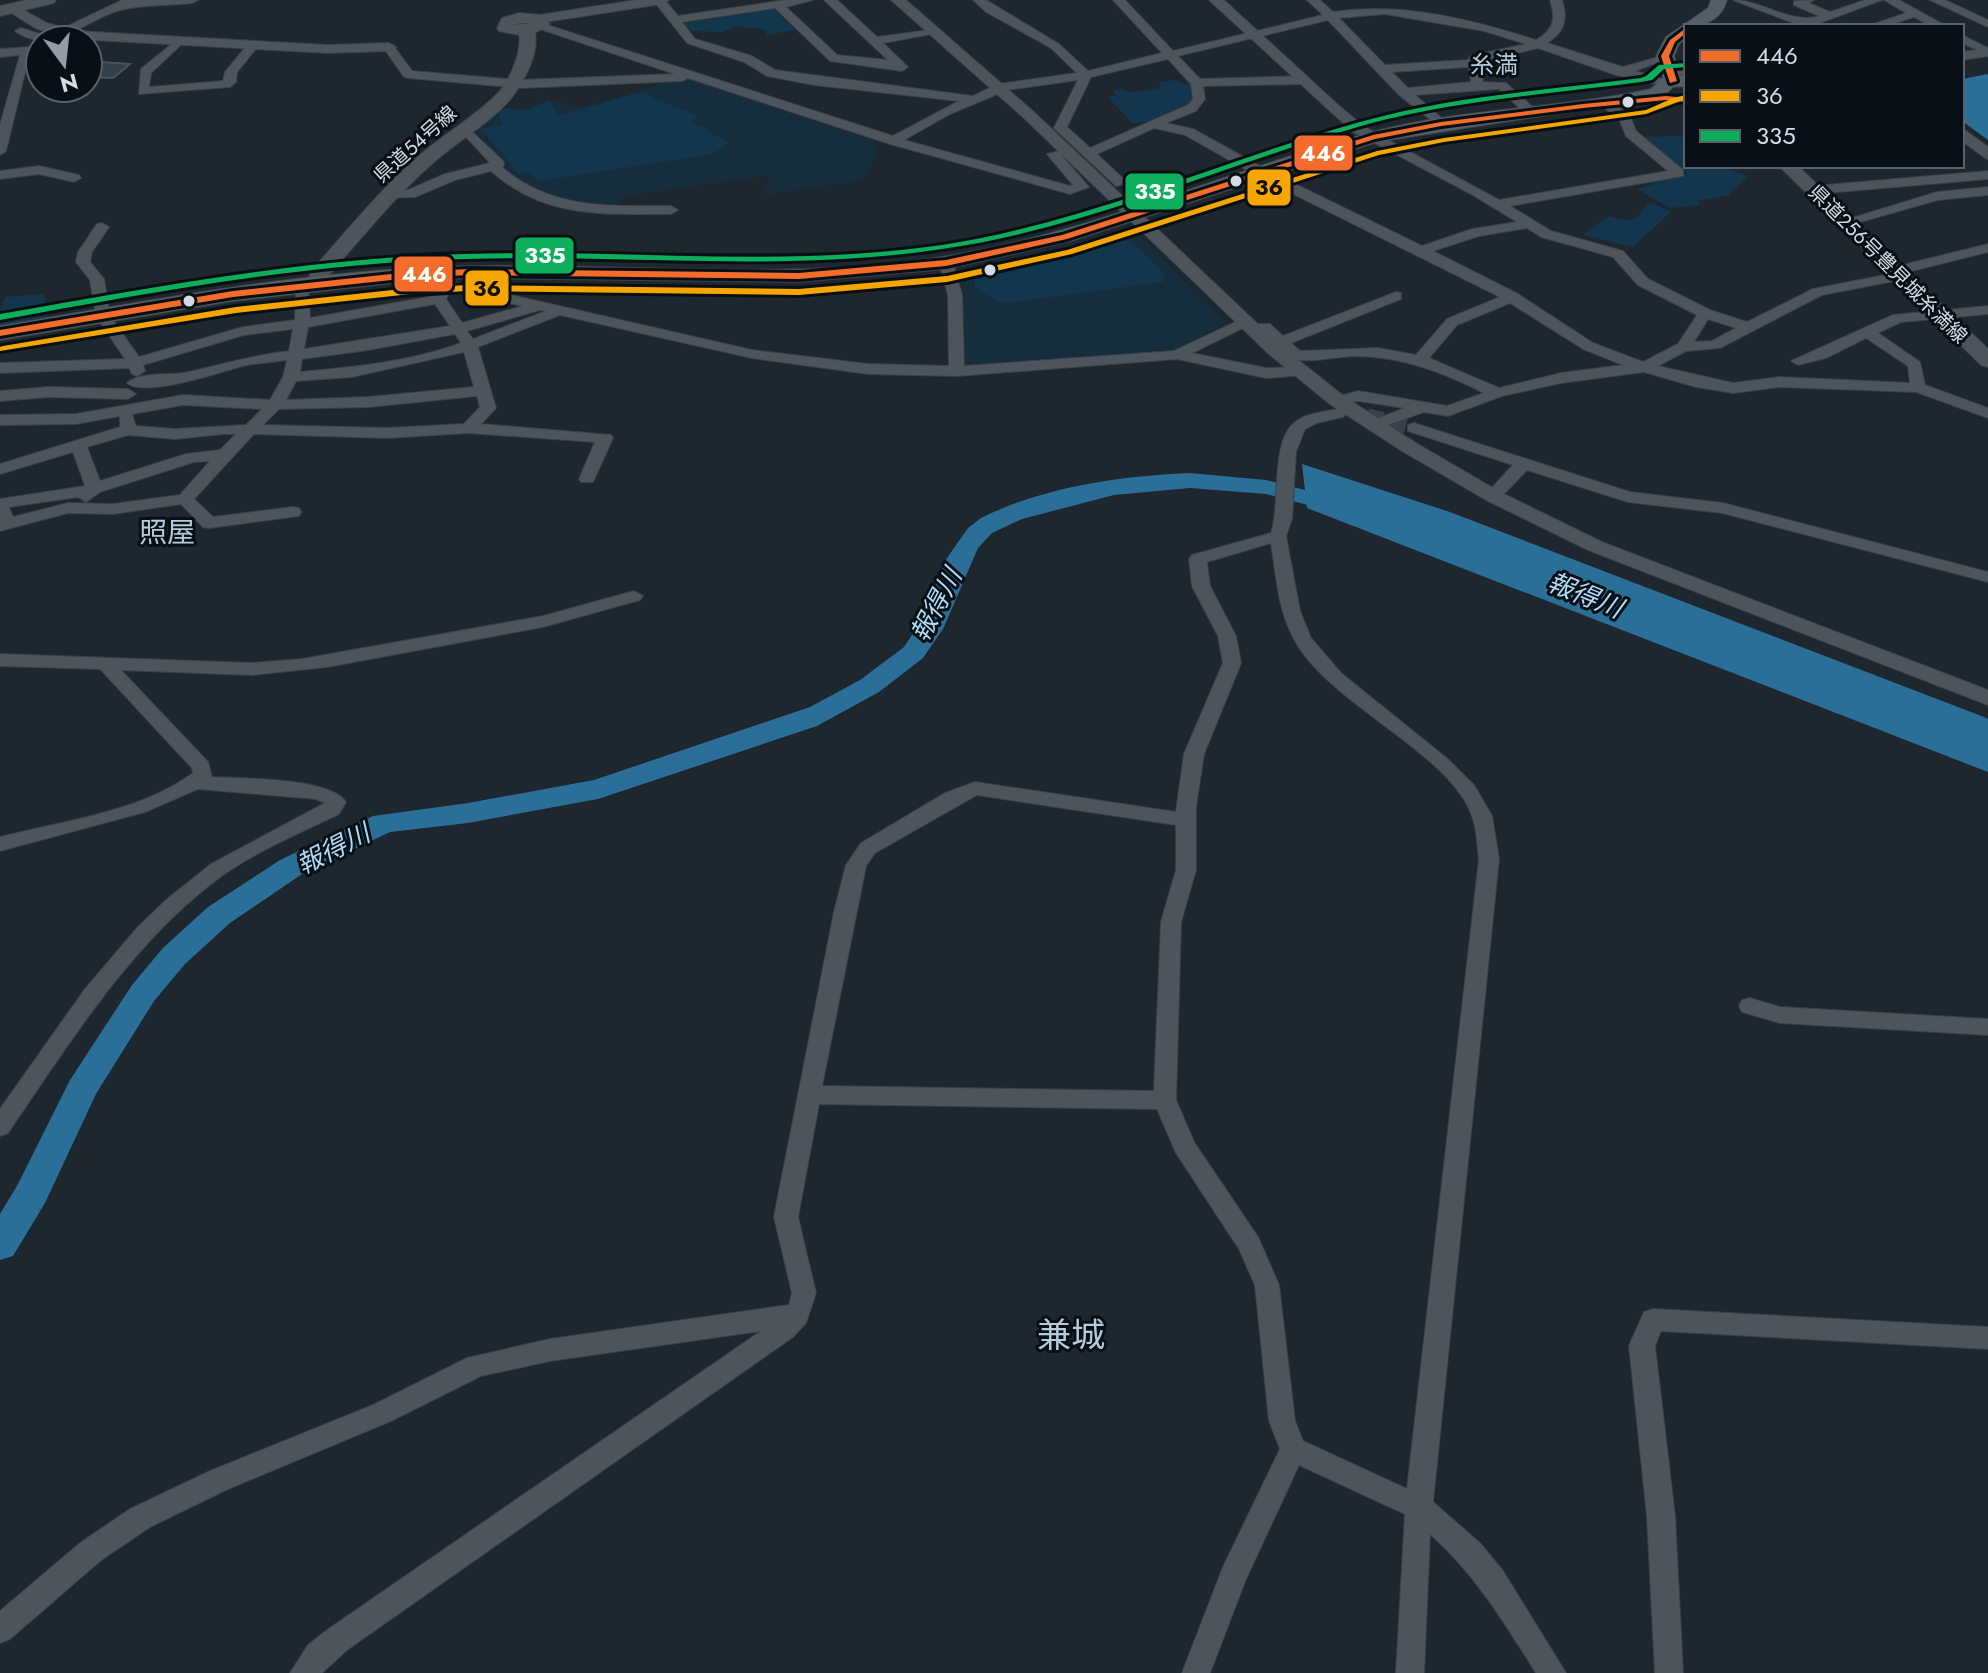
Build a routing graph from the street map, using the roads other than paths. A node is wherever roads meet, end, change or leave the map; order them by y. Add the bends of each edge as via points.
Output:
1 (48, 0) edge
2 (131, 0) edge
3 (192, 0) edge
4 (660, 0) edge
5 (807, 0) edge
6 (830, 0) edge
7 (898, 0) edge
8 (979, 0) edge
9 (1119, 0) edge
10 (1216, 0) edge
11 (1313, 0) edge
12 (1556, 0) edge
13 (1719, 0) edge
14 (1739, 0) edge
15 (1808, 0) edge
16 (1876, 0) edge
17 (1890, 0) edge
18 (1936, 0) edge
19 (510, 2) edge
20 (778, 5) junction
21 (115, 7) junction
22 (7, 10) edge
23 (1916, 13) junction
24 (1827, 15) junction
25 (1988, 15) edge
26 (1787, 16) junction
27 (1332, 17) junction
28 (1974, 18) junction
29 (675, 20) junction
30 (40, 24) edge
31 (83, 24) edge
32 (531, 24) junction
33 (1695, 24) edge
34 (1769, 24) edge
35 (1805, 24) edge
36 (1809, 24) edge
37 (1880, 24) edge
38 (1936, 24) edge
39 (1988, 24) edge
40 (21, 31) dead end
41 (933, 31) junction
42 (24, 32) edge
43 (1684, 32) edge
44 (104, 36) edge
45 (1255, 36) junction
46 (1964, 39) edge
47 (179, 41) junction
48 (875, 41) junction
49 (1540, 43) junction
50 (253, 45) junction
51 (389, 47) joint
52 (24, 49) edge
53 (1668, 51) junction
54 (1988, 52) edge
55 (0, 53) edge
56 (1171, 55) junction
57 (1964, 56) edge
58 (24, 58) edge
59 (1474, 63) junction
60 (899, 65) junction
61 (1380, 69) junction
62 (1620, 72) junction
63 (1086, 75) junction
64 (699, 77) junction
65 (1303, 80) junction
66 (814, 81) junction
67 (1197, 83) junction
68 (514, 84) junction
69 (1477, 85) junction
70 (1676, 85) edge
71 (999, 89) junction
72 (892, 90) junction
73 (1403, 92) junction
74 (971, 99) junction
75 (1605, 104) junction
76 (1583, 106) junction
77 (794, 109) junction
78 (1531, 112) junction
79 (1062, 123) junction
80 (1153, 124) junction
81 (1441, 124) junction
82 (1041, 126) junction
83 (464, 128) junction
84 (1964, 135) edge
85 (1373, 137) junction
86 (894, 141) junction
87 (0, 151) edge
88 (1066, 151) junction
89 (1087, 154) junction
90 (1988, 155) edge
91 (496, 168) junction
92 (1790, 168) edge
93 (1264, 174) junction
94 (0, 175) edge
95 (1988, 175) edge
96 (74, 178) dead end
97 (1121, 183) dead end
98 (1814, 190) junction
99 (1988, 191) edge
100 (389, 195) junction
101 (1497, 204) junction
102 (671, 210) dead end
103 (1133, 216) junction
104 (1846, 222) junction
105 (1529, 224) junction
106 (102, 227) dead end
107 (1988, 248) edge
108 (1420, 251) junction
109 (946, 263) junction
110 (1897, 273) junction
111 (444, 278) junction
112 (309, 286) junction
113 (1396, 296) dead end
114 (1513, 297) junction
115 (439, 299) junction
116 (537, 306) junction
117 (1988, 310) edge
118 (561, 312) junction
119 (1705, 313) junction
120 (1937, 314) junction
121 (103, 316) junction
122 (301, 324) junction
123 (1247, 325) junction
124 (1748, 327) junction
125 (458, 329) junction
126 (1867, 332) junction
127 (0, 333) edge
128 (1281, 342) junction
129 (470, 346) junction
130 (1683, 347) junction
131 (297, 355) junction
132 (1177, 355) junction
133 (1420, 359) junction
134 (1798, 361) dead end
135 (1988, 361) edge
136 (135, 363) junction
137 (1645, 367) junction
138 (0, 368) edge
139 (957, 371) junction
140 (1300, 372) junction
141 (291, 377) junction
142 (1918, 388) junction
143 (483, 391) junction
144 (1497, 393) junction
145 (130, 395) junction
146 (0, 396) edge
147 (275, 405) junction
148 (1338, 407) junction
149 (1420, 408) junction
150 (1988, 413) edge
151 (0, 420) edge
152 (1374, 425) junction
153 (468, 428) junction
154 (1414, 428) tunnel mouth
155 (128, 430) junction
156 (247, 431) junction
157 (79, 446) junction
158 (224, 455) junction
159 (1524, 463) junction
160 (0, 472) edge
161 (587, 479) dead end
162 (94, 488) junction
163 (1493, 496) junction
164 (185, 499) junction
165 (0, 504) edge
166 (76, 509) junction
167 (293, 512) dead end
168 (4, 525) edge
169 (1281, 528) junction
170 (1988, 577) edge
171 (634, 596) dead end
172 (0, 660) edge
173 (104, 663) junction
174 (1988, 698) edge
175 (196, 782) junction
176 (1186, 820) junction
177 (0, 844) edge
178 (1750, 1006) dead end
179 (1988, 1027) edge
180 (810, 1095) junction
181 (1165, 1100) junction
182 (0, 1127) edge
183 (797, 1315) junction
184 (1988, 1338) edge
185 (1293, 1449) junction
186 (1419, 1507) junction
187 (0, 1629) edge
188 (304, 1673) edge
189 (1196, 1673) edge
190 (1410, 1673) edge
191 (1552, 1673) edge
192 (1669, 1673) edge

1 - 22 main road
2 - 21 street
3 - 21 street
4 - 29 street
4 - 32 street
5 - 20 street
6 - 48 street
7 - 41 street
8 - 63 street via 1055,46
9 - 56 street
10 - 45 street
11 - 27 street
12 - 49 street via 1558,23
13 - 33 main road via 1716,10
14 - 26 street
15 - 24 street via 1798,3
16 - 24 street
17 - 23 street
18 - 28 street
19 - 32 main road
20 - 29 street
20 - 60 street via 834,58
21 - 31 street
22 - 30 street
23 - 37 street
23 - 38 street
24 - 36 street
25 - 28 street
26 - 34 street
26 - 35 street
27 - 45 street
27 - 49 street via 1407,12
27 - 61 street
28 - 39 street
29 - 66 street via 691,41 748,59 771,73
32 - 64 street
32 - 68 main road, 県道54号線
40 - 42 street
41 - 48 street
41 - 71 street
43 - 53 main road
44 - 47 street
45 - 56 street
45 - 65 street
46 - 54 street
47 - 50 street
47 - 50 street via 145,72 143,91 226,84
48 - 60 street
49 - 59 street
49 - 62 street
50 - 51 street
51 - 68 street via 408,74
52 - 55 street
53 - 62 street
53 - 70 main road
54 - 57 street
56 - 63 street
56 - 67 street
58 - 87 street
59 - 61 street
59 - 69 street
60 - 72 street via 908,72
61 - 73 street
62 - 70 street
63 - 71 street
63 - 79 street
64 - 68 street
64 - 77 street
65 - 67 street
65 - 85 street
66 - 72 street
66 - 77 street
67 - 80 street via 1201,94 1195,105
68 - 83 main road, 県道54号線
69 - 73 street
69 - 78 street via 1502,86
70 - 75 main road
70 - 76 main road
71 - 74 street
71 - 82 street
72 - 74 street
73 - 81 street
74 - 86 street
75 - 76 main road
75 - 101 street via 1625,117 1630,133 1678,173
76 - 78 main road
77 - 86 street
78 - 81 main road
79 - 82 street
79 - 89 street via 1060,128
80 - 89 street
80 - 93 street via 1196,136
81 - 85 main road
82 - 88 street
83 - 91 street via 484,146 499,165
83 - 100 main road, 県道54号線
84 - 90 street
85 - 93 main road
85 - 101 street
86 - 88 street via 1079,189 1053,154
88 - 103 street
89 - 97 street
91 - 100 street via 450,177 410,194
91 - 102 street via 516,187 551,203 594,210
92 - 98 main road, 県道256号豊見城糸満線
93 - 103 main road
93 - 108 street
94 - 96 street via 39,170
95 - 98 street
98 - 104 main road, 県道256号豊見城糸満線
99 - 104 street via 1937,196
100 - 112 main road, 県道54号線
101 - 105 street
103 - 109 main road via 1025,248
103 - 123 street
104 - 110 main road, 県道256号豊見城糸満線
105 - 108 street via 1477,232
105 - 119 street via 1546,234 1618,254 1636,278
106 - 121 street via 83,262 97,279
107 - 110 street
108 - 114 street
109 - 111 main road via 799,276
109 - 139 street via 955,295
110 - 120 main road, 県道256号豊見城糸満線
110 - 124 street via 1818,292
111 - 112 main road
111 - 115 street
111 - 116 street
112 - 121 main road
112 - 122 street
113 - 128 street
114 - 133 street via 1452,322
114 - 137 street via 1588,346
115 - 122 street
115 - 125 street
116 - 118 street
116 - 125 street
117 - 120 street
118 - 129 street
118 - 139 street via 787,360
119 - 124 street
119 - 130 street
120 - 126 street via 1898,318
120 - 135 main road, 県道256号豊見城糸満線
121 - 127 main road
121 - 136 street
122 - 131 street
122 - 136 street via 243,331
123 - 128 street via 1265,327
123 - 132 street
123 - 140 street
124 - 130 street via 1715,345
125 - 129 street
125 - 131 street
126 - 134 street
126 - 142 street via 1915,365
128 - 133 street via 1297,356 1374,350
129 - 141 street via 352,372
129 - 143 street
130 - 137 street
131 - 141 street
131 - 145 street via 245,361
132 - 139 street
132 - 140 street via 1266,373
133 - 144 street
136 - 138 street
136 - 145 street
137 - 142 street via 1733,388 1780,382
137 - 144 street
140 - 148 street
141 - 147 street
142 - 150 street
143 - 147 street
143 - 153 street via 488,408
144 - 149 street via 1448,411
145 - 146 street
145 - 147 street
145 - 151 street via 76,419
145 - 155 street
147 - 156 street
148 - 149 street via 1358,396
148 - 152 street
148 - 169 street via 1293,434
149 - 152 street
152 - 163 street
153 - 156 street
153 - 161 street via 605,438
154 - 159 street
155 - 156 street
155 - 157 street
156 - 158 street
157 - 160 street
157 - 162 street
158 - 162 street via 192,457
158 - 164 street
159 - 163 street
159 - 170 street via 1628,497 1723,508
160 - 165 street via 7,481
162 - 165 street
162 - 166 street
163 - 174 street via 1595,546
164 - 166 street
164 - 167 street via 209,523
165 - 168 street
166 - 168 street
169 - 176 street via 1198,559 1199,578 1233,649 1194,754
169 - 186 street via 1291,611 1303,640 1335,677 1467,790 1482,816 1489,859
171 - 173 street via 570,617 336,662 252,669
172 - 173 street
173 - 175 street via 201,766 203,775
175 - 177 street via 169,796
175 - 182 street via 316,792 336,802 332,809 206,877 164,912 107,976
176 - 180 street via 975,788 868,848 856,865 844,912
176 - 181 street via 1186,870 1171,922
178 - 179 street via 1780,1015
180 - 181 street
180 - 183 street via 786,1217 804,1293
181 - 185 street via 1184,1146 1249,1244 1267,1285 1280,1407
183 - 187 street via 550,1350 476,1366 382,1413 140,1518 90,1552
183 - 188 street via 337,1640
184 - 192 street via 1653,1320 1642,1346 1661,1516
185 - 186 street
185 - 189 street via 1233,1576
186 - 190 street
186 - 191 street via 1493,1580

